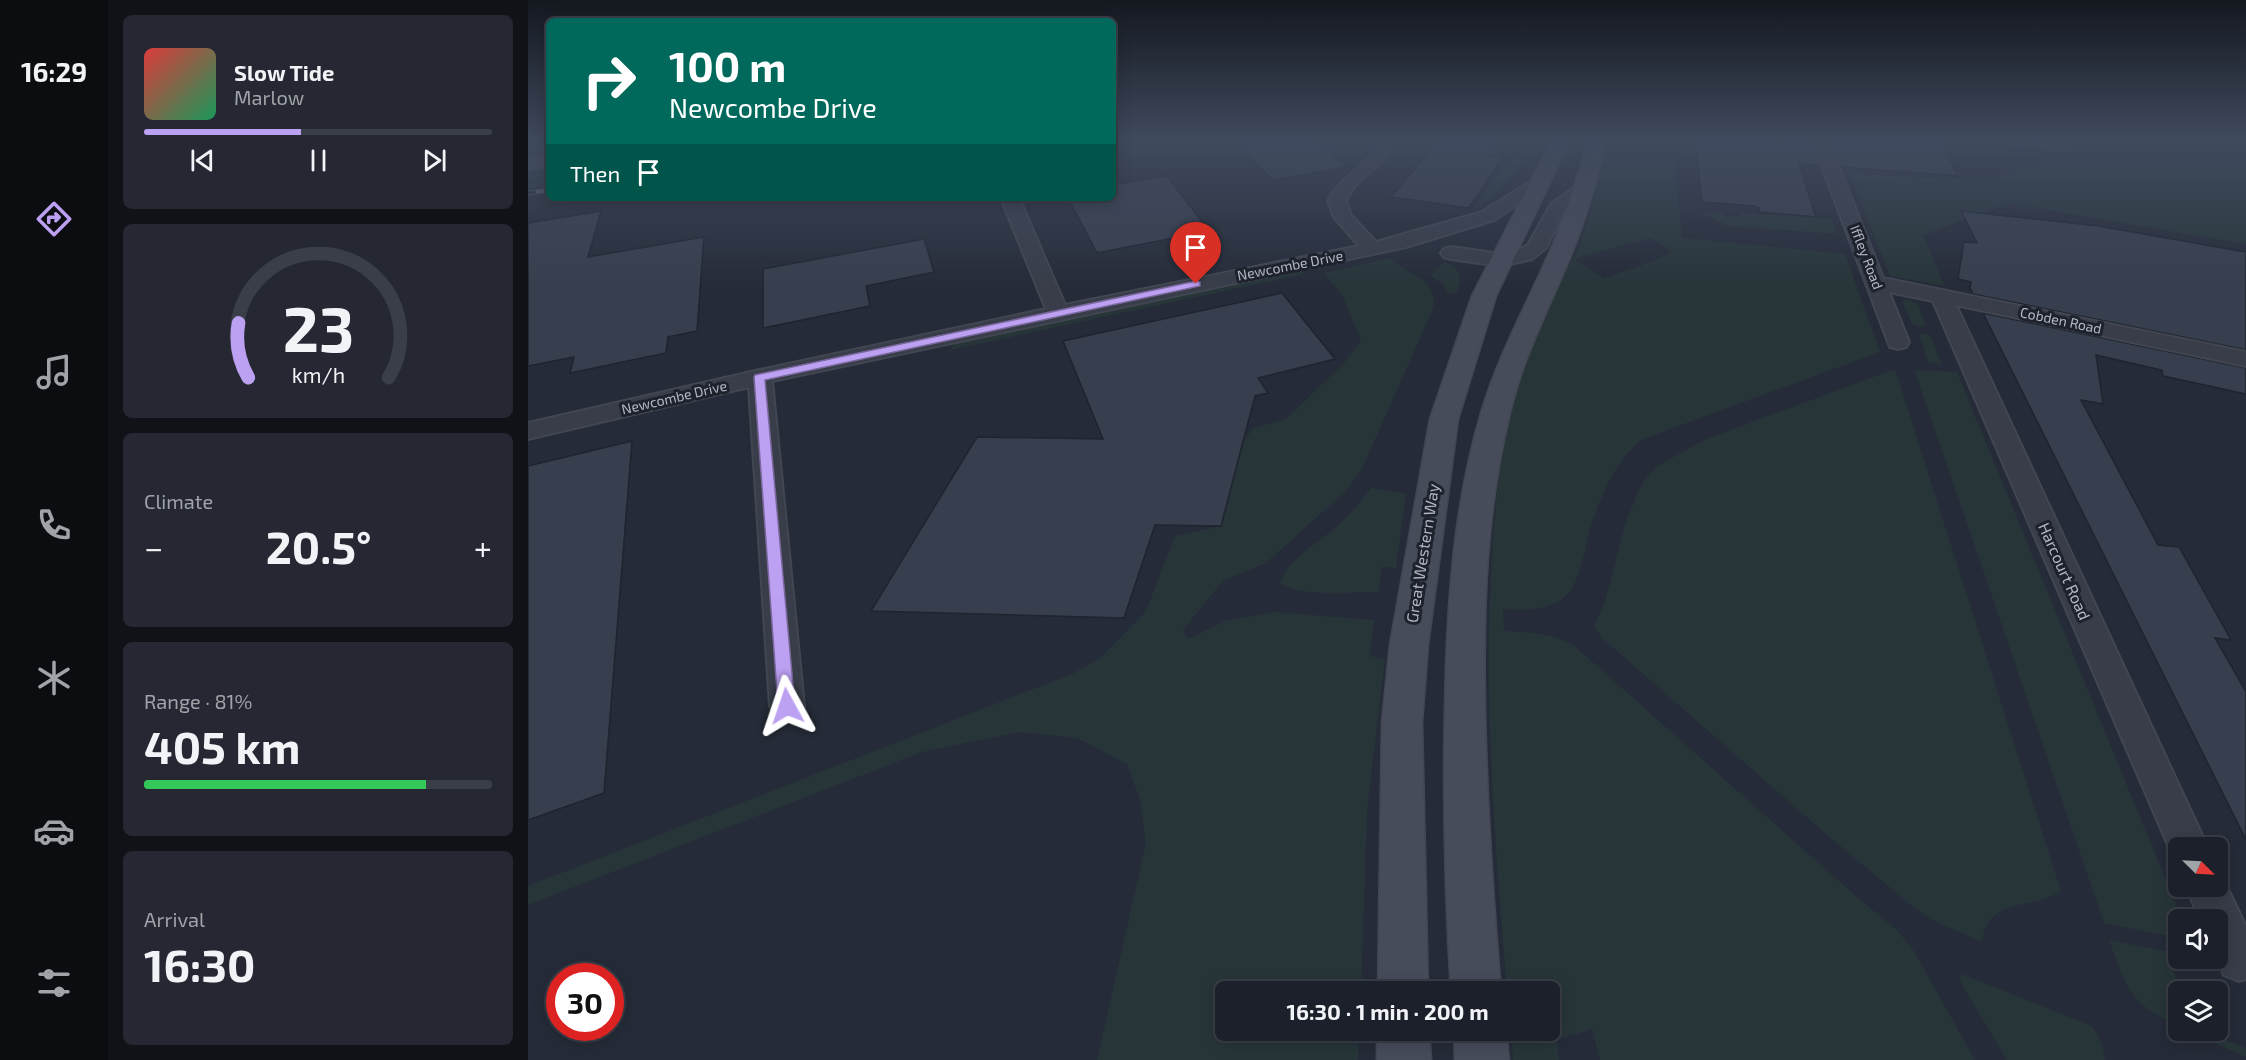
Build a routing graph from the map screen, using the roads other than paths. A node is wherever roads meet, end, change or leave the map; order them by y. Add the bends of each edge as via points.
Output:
1 (1342, 189) edge
2 (1531, 189) edge
3 (1538, 189) edge
4 (1584, 189) joint
5 (1840, 189) edge
6 (1011, 201) edge
7 (1409, 239) junction
8 (1371, 248) junction
9 (1450, 253) junction
10 (1498, 267) junction
11 (1877, 283) junction
12 (1941, 296) junction
13 (1058, 313) junction
14 (1898, 342) dead end
15 (2246, 359) edge
16 (759, 377) junction
17 (528, 431) edge
18 (787, 706) dead end
19 (2183, 837) edge
20 (2211, 897) edge
21 (2239, 960) dead end
22 (1403, 981) edge
23 (1475, 981) edge
24 (1403, 1041) edge
25 (1481, 1041) edge
26 (1404, 1060) edge
27 (1482, 1060) edge

1 - 8 street via 1337,201 1343,217
2 - 7 street, Newcombe Drive via 1488,216
3 - 10 main road, Great Western Way
4 - 10 street, Newcombe Drive via 1557,208 1532,251
4 - 23 main road via 1561,252 1510,361 1482,467 1472,531 1466,597 1466,816
5 - 11 street, Iffley Road
6 - 13 street
7 - 8 street, Newcombe Drive
7 - 9 street, Newcombe Drive
7 - 10 street, Newcombe Drive
8 - 13 street, Newcombe Drive
9 - 10 street, Newcombe Drive
9 - 10 street via 1470,268
10 - 22 main road, Great Western Way via 1444,419 1408,645 1402,722
11 - 12 street, Cobden Road
11 - 14 street, Iffley Road
12 - 15 street, Cobden Road
12 - 19 street, Harcourt Road
13 - 16 street, Newcombe Drive
16 - 17 street, Newcombe Drive
16 - 18 street
20 - 21 street
24 - 26 main road
25 - 27 main road

